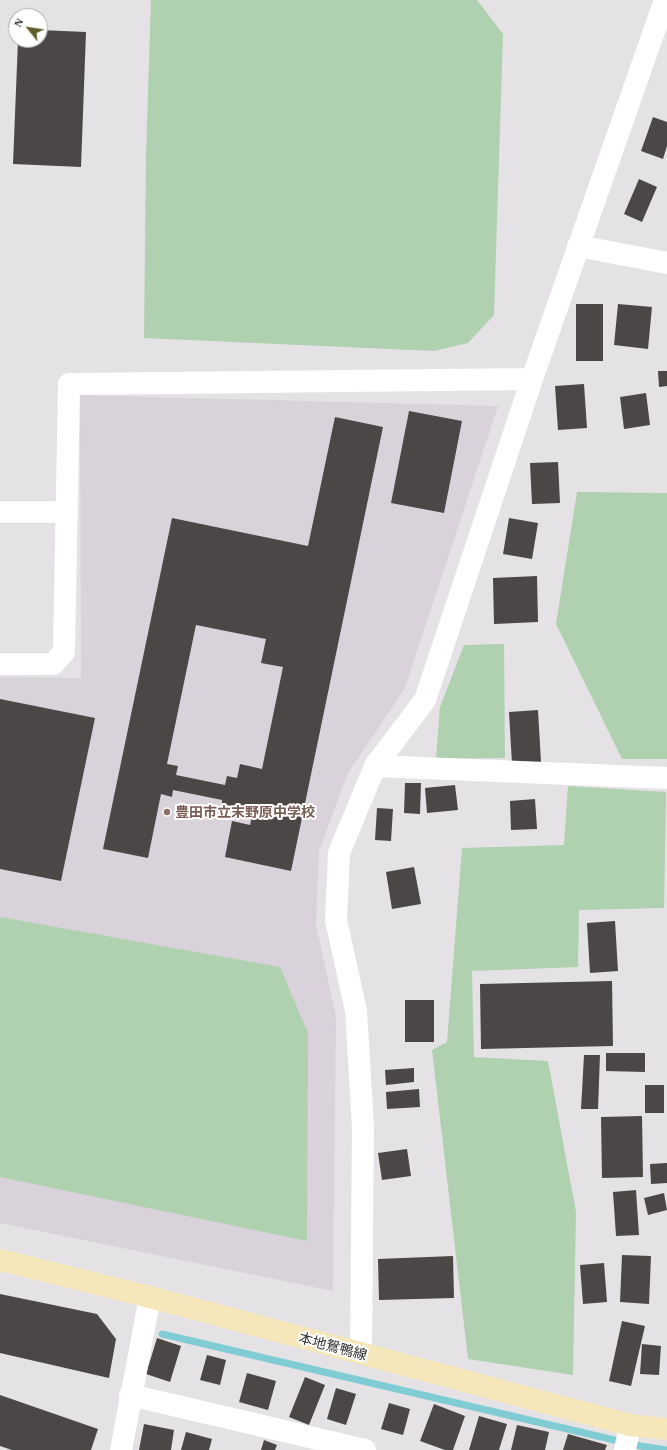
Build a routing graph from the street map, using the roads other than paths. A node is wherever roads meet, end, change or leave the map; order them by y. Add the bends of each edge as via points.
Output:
1 (665, 0) edge
2 (578, 246) junction
3 (667, 263) edge
4 (532, 379) junction
5 (0, 512) edge
6 (67, 512) junction
7 (0, 664) edge
8 (375, 766) junction
9 (667, 778) edge
10 (0, 1260) edge
11 (150, 1297) junction
12 (361, 1353) junction
13 (130, 1395) junction
14 (630, 1424) junction
15 (667, 1429) edge
16 (121, 1450) edge
17 (365, 1450) edge
18 (625, 1450) edge

1 - 2 street
2 - 3 street
2 - 4 street
4 - 6 street via 69,384
4 - 8 street via 425,700
5 - 6 street
6 - 7 street via 64,652 53,664
8 - 9 street
8 - 12 street via 339,853 336,920 356,1011 364,1127
10 - 11 main road, 本地鴛鴨線
11 - 12 main road, 本地鴛鴨線
11 - 13 street
12 - 14 main road, 本地鴛鴨線
13 - 16 street
13 - 17 street
14 - 15 main road, 本地鴛鴨線
14 - 18 street

